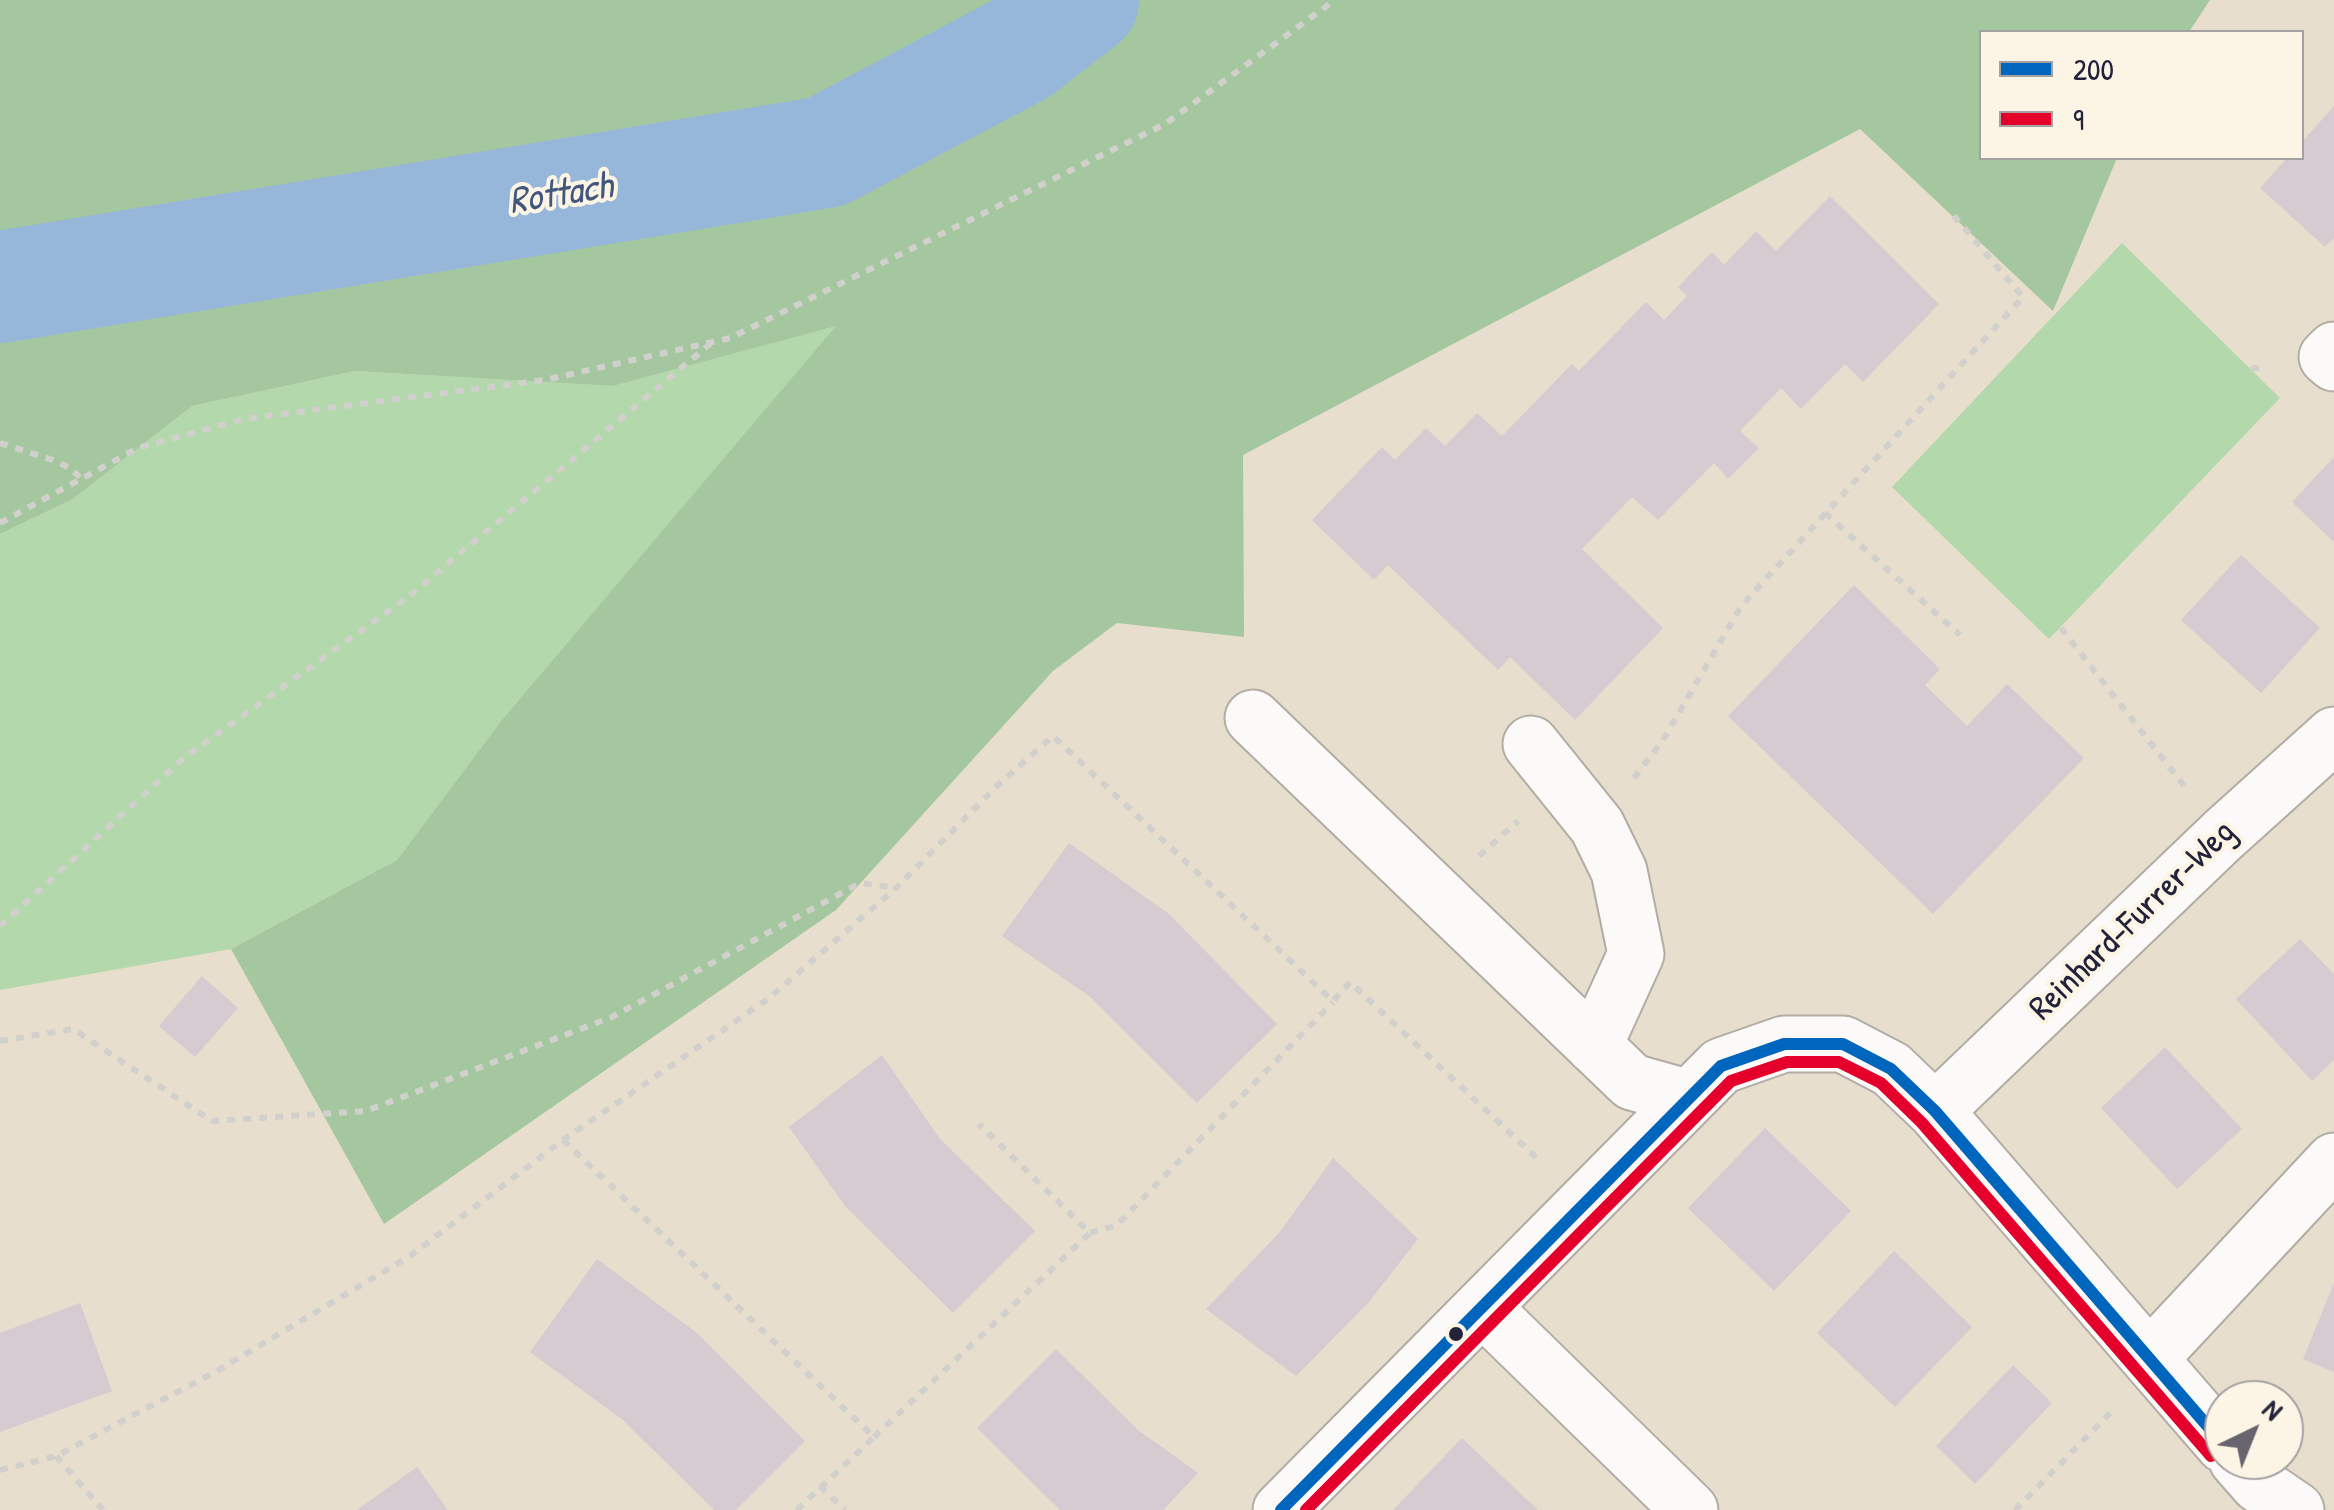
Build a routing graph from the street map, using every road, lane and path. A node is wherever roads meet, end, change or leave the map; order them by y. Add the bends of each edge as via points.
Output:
1 (1335, 0) edge
2 (1953, 215) dead end
3 (712, 342) junction
4 (2334, 350) edge
5 (2334, 363) edge
6 (0, 443) edge
7 (82, 479) junction
8 (1826, 513) junction
9 (0, 523) edge
10 (2061, 628) dead end
11 (1960, 635) dead end
12 (1253, 718) dead end
13 (2334, 734) edge
14 (1531, 744) dead end
15 (1583, 808) junction
16 (2223, 834) junction
17 (896, 888) junction
18 (1436, 894) junction
19 (0, 926) edge
20 (1333, 1001) junction
21 (0, 1041) edge
22 (1594, 1046) junction
23 (1705, 1082) junction
24 (1935, 1111) junction
25 (979, 1124) dead end
26 (564, 1140) junction
27 (2334, 1161) edge
28 (1585, 1203) junction
29 (1090, 1234) junction
30 (1482, 1307) junction
31 (2153, 1362) junction
32 (2204, 1422) edge
33 (874, 1437) junction
34 (56, 1456) junction
35 (0, 1470) edge
36 (2254, 1480) edge
37 (820, 1486) junction
38 (102, 1510) edge
39 (797, 1510) edge
40 (845, 1510) edge
41 (1281, 1510) edge
42 (1690, 1510) edge
43 (2015, 1510) edge
44 (2296, 1510) edge

1 - 3 path via 1165,124
2 - 8 path via 2023,297
3 - 7 path via 545,380 244,419 138,448
3 - 19 path via 408,597 185,757
4 - 5 street via 2328,357
6 - 7 path via 70,468
7 - 9 path
8 - 11 path
8 - 15 path via 1742,604 1663,740
10 - 16 path
12 - 18 street
13 - 16 street, Reinhard-Furrer-Weg
14 - 15 street
15 - 18 path via 1536,806
15 - 22 street via 1619,871 1636,954
16 - 24 street, Reinhard-Furrer-Weg
17 - 20 path via 1053,736
17 - 21 path via 860,883 612,1017 366,1111 212,1121 73,1030
17 - 26 path via 768,999
18 - 22 street
20 - 28 path via 1350,982
20 - 29 path via 1117,1226
22 - 23 street via 1632,1082
23 - 24 street via 1784,1044 1843,1044 1891,1069
23 - 28 street
24 - 31 street
25 - 29 path
26 - 33 path
26 - 34 path via 410,1256 218,1371
27 - 31 street
28 - 30 street
29 - 33 path
30 - 41 street
30 - 42 street
31 - 32 street
31 - 43 path
33 - 37 path
34 - 35 path
34 - 38 path
36 - 44 street
37 - 39 path
37 - 40 path

